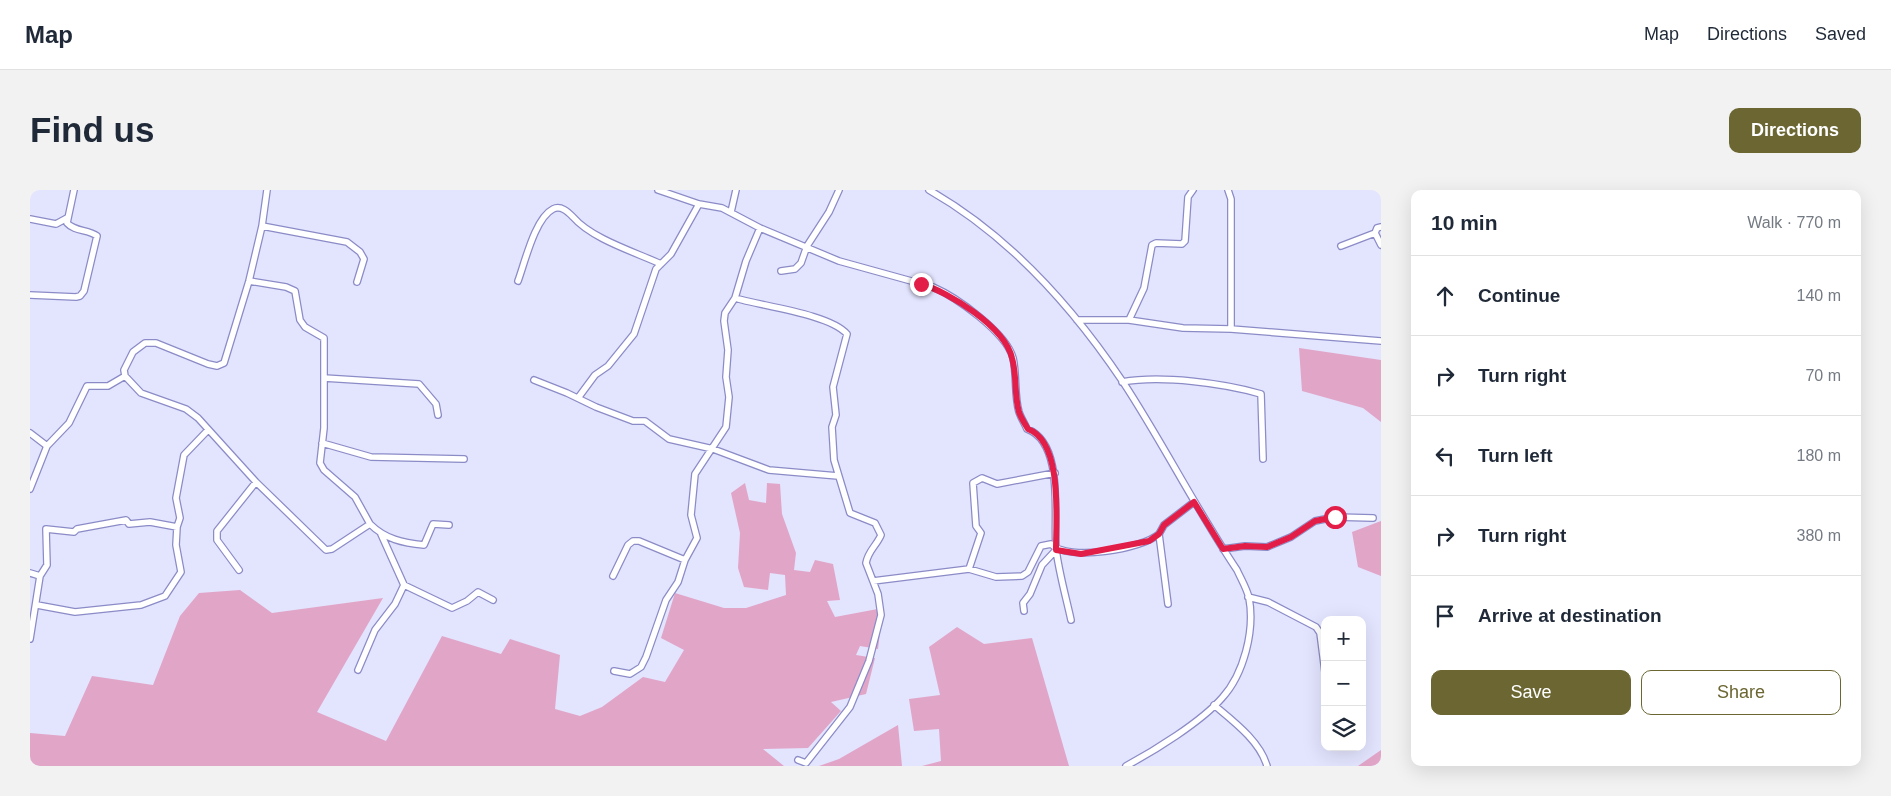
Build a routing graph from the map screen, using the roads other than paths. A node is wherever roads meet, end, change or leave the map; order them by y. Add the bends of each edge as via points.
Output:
1 (74, 190) edge
2 (267, 190) edge
3 (658, 190) edge
4 (736, 190) edge
5 (839, 190) edge
6 (929, 190) edge
7 (1193, 190) edge
8 (1228, 190) edge
9 (698, 204) junction
10 (731, 212) junction
11 (67, 218) junction
12 (30, 220) edge
13 (262, 226) junction
14 (1381, 227) edge
15 (760, 228) junction
16 (1376, 233) junction
17 (1381, 245) edge
18 (807, 246) junction
19 (1341, 246) dead end
20 (661, 264) junction
21 (781, 271) dead end
22 (249, 281) junction
23 (518, 281) dead end
24 (357, 282) dead end
25 (30, 295) edge
26 (734, 298) junction
27 (1077, 320) junction
28 (1129, 320) junction
29 (1231, 329) junction
30 (1381, 341) edge
31 (125, 376) junction
32 (324, 378) junction
33 (534, 380) dead end
34 (1122, 382) junction
35 (578, 398) junction
36 (438, 415) dead end
37 (208, 430) junction
38 (30, 433) edge
39 (322, 443) junction
40 (47, 446) junction
41 (713, 449) junction
42 (1263, 458) dead end
43 (464, 459) dead end
44 (1055, 473) junction
45 (838, 476) junction
46 (256, 482) junction
47 (30, 489) edge
48 (1194, 502) junction
49 (1373, 518) dead end
50 (370, 524) junction
51 (449, 525) dead end
52 (177, 528) junction
53 (381, 534) junction
54 (1159, 534) junction
55 (1223, 549) junction
56 (1056, 550) junction
57 (685, 560) junction
58 (969, 569) junction
59 (239, 570) dead end
60 (30, 573) edge
61 (40, 576) junction
62 (613, 576) dead end
63 (874, 581) junction
64 (404, 585) junction
65 (1248, 597) junction
66 (493, 600) dead end
67 (1168, 604) dead end
68 (37, 605) junction
69 (1024, 611) dead end
70 (1071, 620) dead end
71 (30, 639) edge
72 (1324, 661) edge
73 (358, 670) dead end
74 (614, 671) dead end
75 (1214, 705) junction
76 (798, 760) dead end
77 (1126, 766) edge
78 (1267, 766) edge

1 - 11 street
2 - 13 street
3 - 9 street
4 - 10 street
5 - 18 street
6 - 27 street via 991,231 1017,254
7 - 28 street via 1188,197 1185,241 1182,244 1152,245 1142,294
8 - 29 street via 1231,199
9 - 10 street
9 - 20 street via 671,254
10 - 15 street
11 - 12 street via 56,224
11 - 25 street via 71,228 97,236 84,291 76,297
13 - 22 street
13 - 24 street via 347,242 364,259
14 - 16 street
15 - 18 street
15 - 26 street
16 - 17 street
16 - 19 street
18 - 21 street via 798,267
18 - 44 street via 839,261 946,292 986,322 1012,356 1019,412 1028,429 1036,432 1044,444
20 - 23 street via 591,232 560,208 553,209 543,218
20 - 35 street via 656,269 634,334
22 - 31 street via 224,362 217,366 208,364 156,343 145,343 138,346 126,362
22 - 32 street via 295,291 300,320 305,327 324,338
26 - 41 street via 724,321 729,397 726,427
26 - 45 street via 820,319 838,326 847,334 833,387 836,414 832,427
27 - 28 street
27 - 34 street
28 - 29 street via 1183,328
29 - 30 street
31 - 37 street via 141,393 186,409
31 - 40 street via 108,386 87,386 69,423
32 - 36 street via 419,384 436,404
32 - 39 street
33 - 35 street
34 - 42 street via 1144,378 1239,388 1261,394
34 - 48 street
35 - 41 street via 633,421 644,421 669,440
37 - 46 street
37 - 52 street via 184,455 176,498 180,518
38 - 40 street
39 - 43 street via 371,457
39 - 50 street via 320,463 324,470 355,496
40 - 47 street
41 - 45 street via 769,470
41 - 57 street via 695,474 691,516 697,538
44 - 56 street
44 - 58 street via 997,484 982,478 973,483 976,526 981,533
45 - 63 street via 850,513 875,523 880,529 878,543 870,551 866,563
46 - 50 street via 326,550
46 - 59 street via 217,531 217,540
48 - 54 street via 1164,525
48 - 55 street
49 - 55 street via 1335,517 1315,521 1291,537 1267,547
50 - 53 street
51 - 53 street via 433,524 424,545 400,542
52 - 61 street via 150,522 129,524 126,520 74,532 46,530 47,565
52 - 68 street via 180,572 165,596 141,605 75,612
53 - 64 street
54 - 56 street via 1136,545 1081,554
54 - 67 street
55 - 65 street via 1237,570
56 - 58 street via 1051,544 1041,546 1028,572 1022,576 996,576
56 - 69 street via 1042,565 1023,603
56 - 70 street
57 - 62 street via 633,541 628,544
57 - 74 street via 641,667 630,674
58 - 63 street
60 - 61 street
61 - 68 street
63 - 76 street via 881,615 869,662 850,707 806,763
64 - 66 street via 452,608 478,592
64 - 73 street via 395,604 375,630
65 - 72 street via 1268,602 1316,627 1320,633
65 - 75 street via 1250,618 1246,648 1232,684
68 - 71 street
75 - 77 street via 1171,738
75 - 78 street via 1239,727

